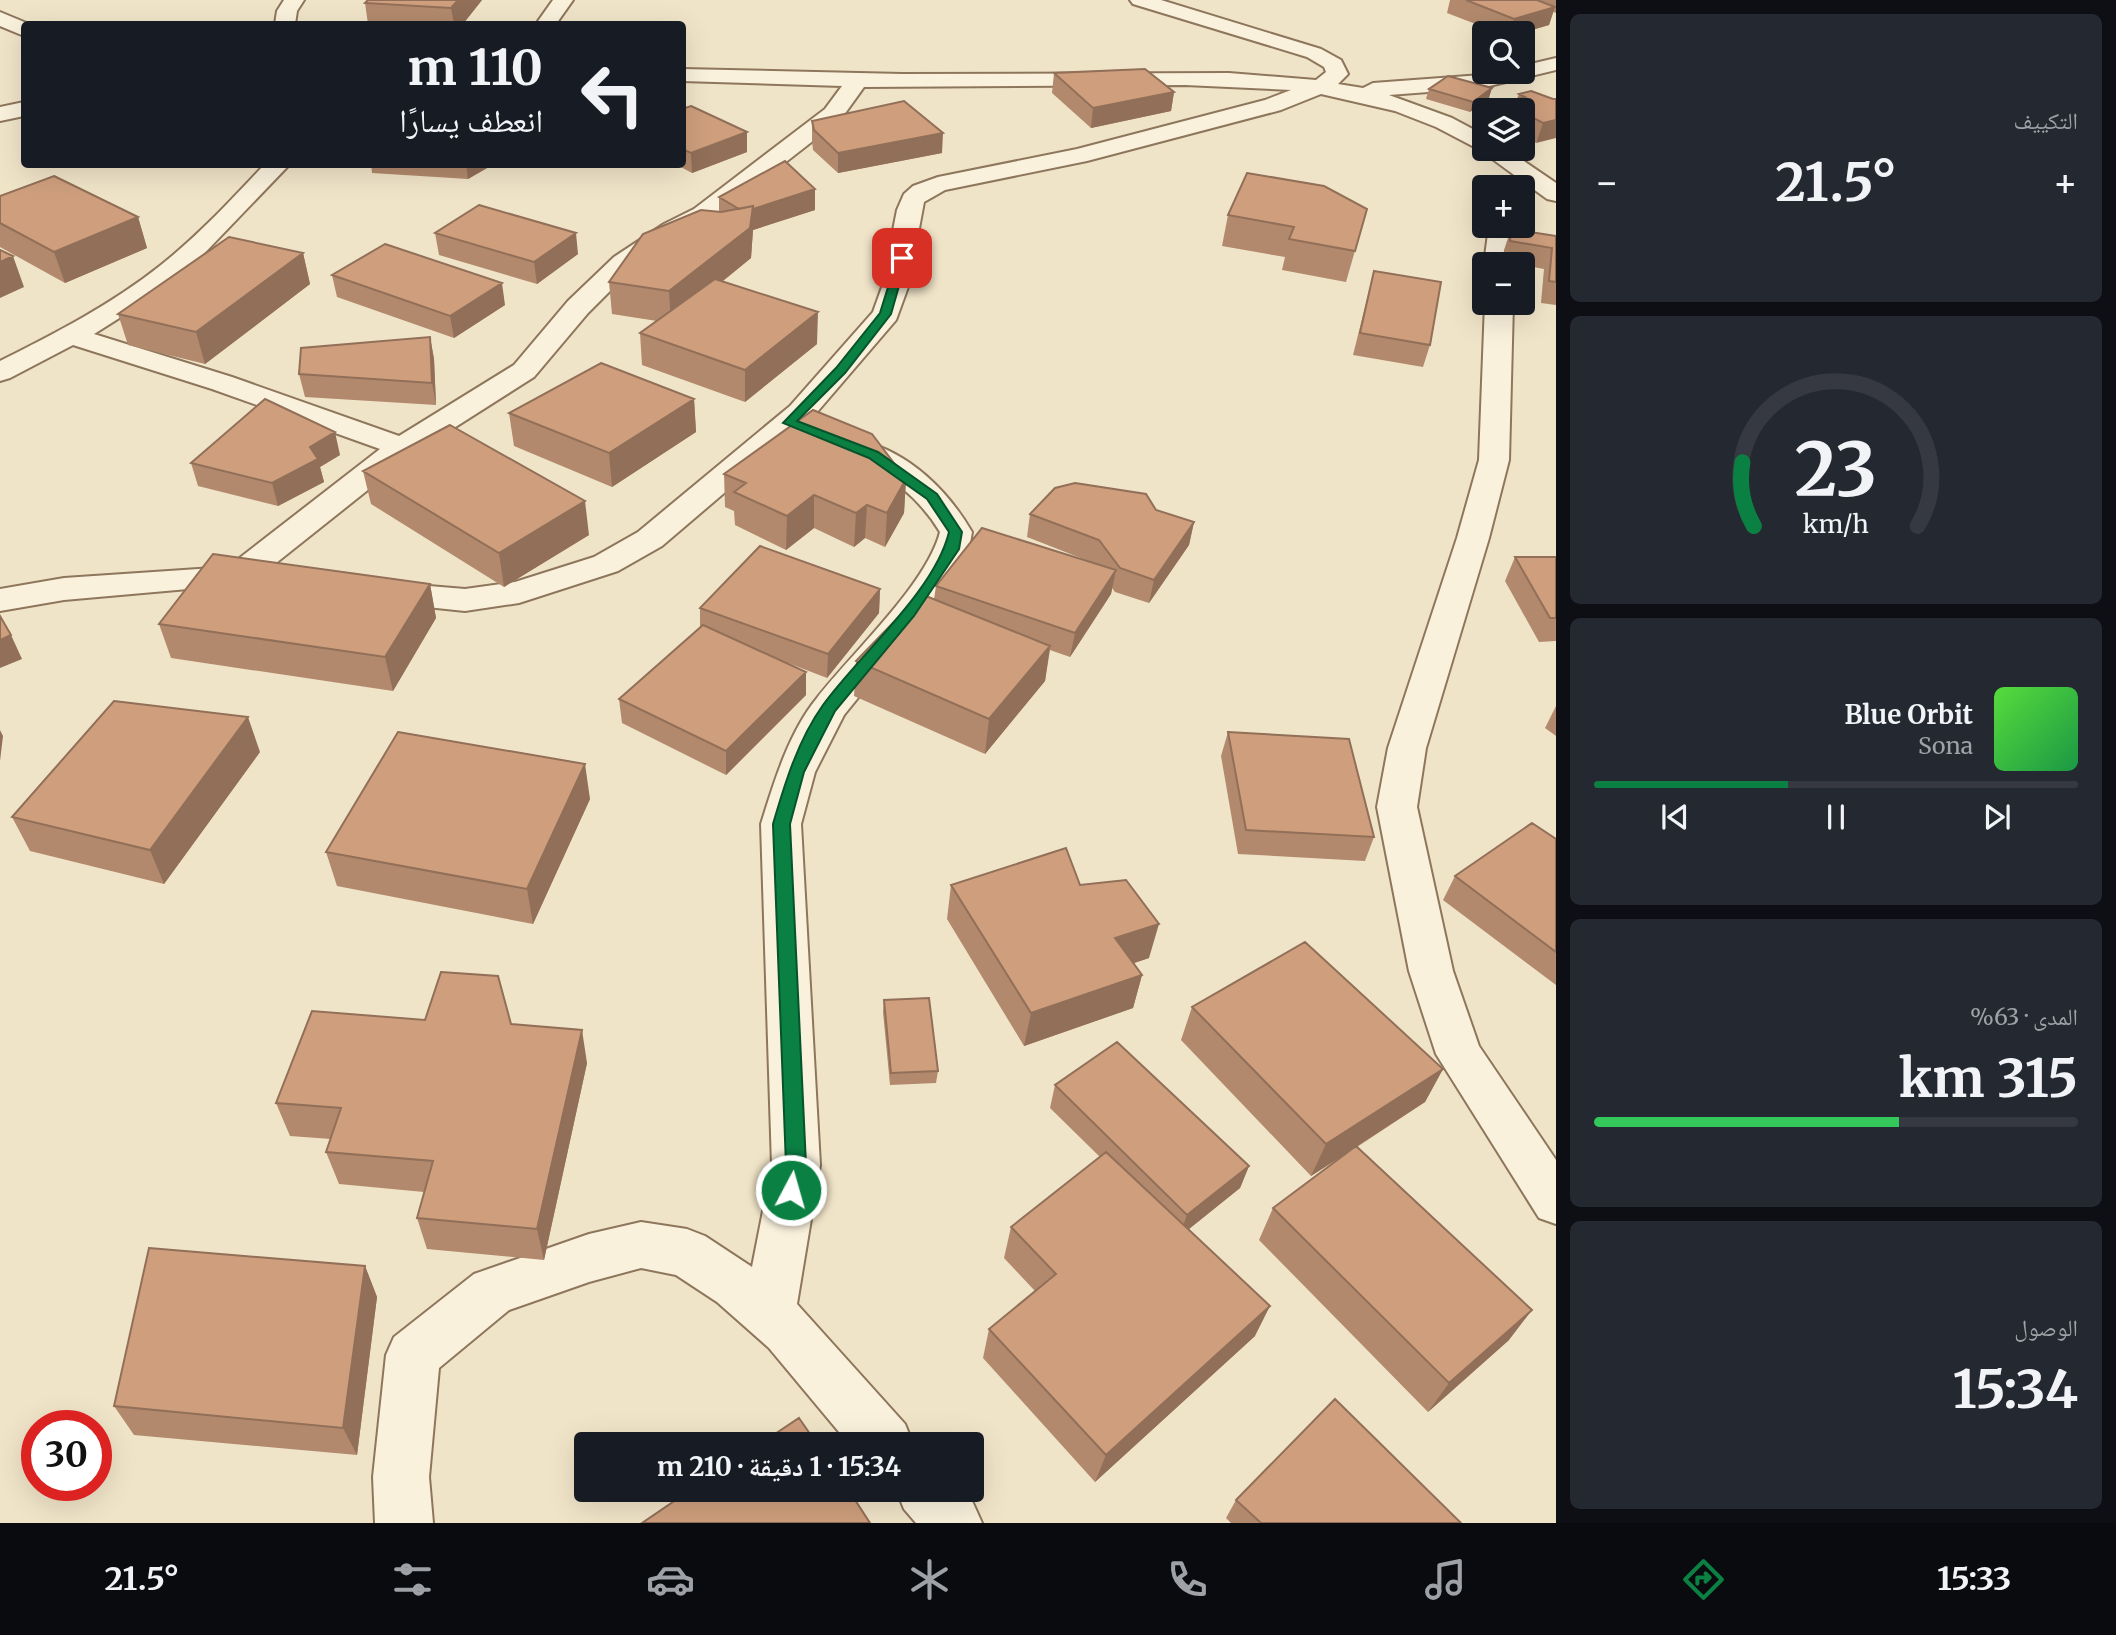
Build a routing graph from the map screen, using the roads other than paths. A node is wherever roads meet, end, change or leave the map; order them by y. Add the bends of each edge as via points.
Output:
1 (294, 0) edge
2 (563, 0) edge
3 (1140, 0) edge
4 (0, 18) edge
5 (285, 21) edge
6 (548, 21) edge
7 (21, 28) edge
8 (1556, 64) edge
9 (686, 75) edge
10 (858, 80) junction
11 (1323, 85) junction
12 (1356, 91) junction
13 (21, 109) edge
14 (0, 114) edge
15 (1472, 138) edge
16 (1509, 161) edge
17 (275, 168) edge
18 (1556, 194) edge
19 (1499, 315) edge
20 (72, 336) junction
21 (0, 372) edge
22 (789, 423) junction
23 (402, 447) junction
24 (239, 575) junction
25 (280, 580) edge
26 (349, 589) edge
27 (0, 600) edge
28 (1556, 1202) edge
29 (769, 1313) junction
30 (875, 1432) edge
31 (935, 1502) edge
32 (404, 1523) edge
33 (953, 1523) edge

1 - 5 street
2 - 6 street
3 - 11 street via 1314,54 1334,64 1338,74
4 - 7 street
8 - 12 street via 1481,82
9 - 10 street
10 - 11 street via 1220,78
10 - 23 street via 833,114 783,153 703,214 623,263 524,371
11 - 12 street
11 - 22 street via 1273,105 1174,132 922,191 909,210 886,314 841,371
12 - 15 street via 1415,110
13 - 14 street
16 - 18 street
17 - 20 street via 170,271
19 - 28 street via 1494,460 1407,748 1397,807 1431,971 1459,1054
20 - 21 street
20 - 23 street
22 - 26 street via 683,514 606,564 519,592 465,600
22 - 29 street via 874,455 932,496 956,532 952,549 909,612 828,709 796,772 781,824 796,1165
23 - 24 street
24 - 25 street
24 - 27 street via 64,589
29 - 30 street
29 - 32 street via 687,1252 641,1245 492,1291 413,1355 401,1477
31 - 33 street

